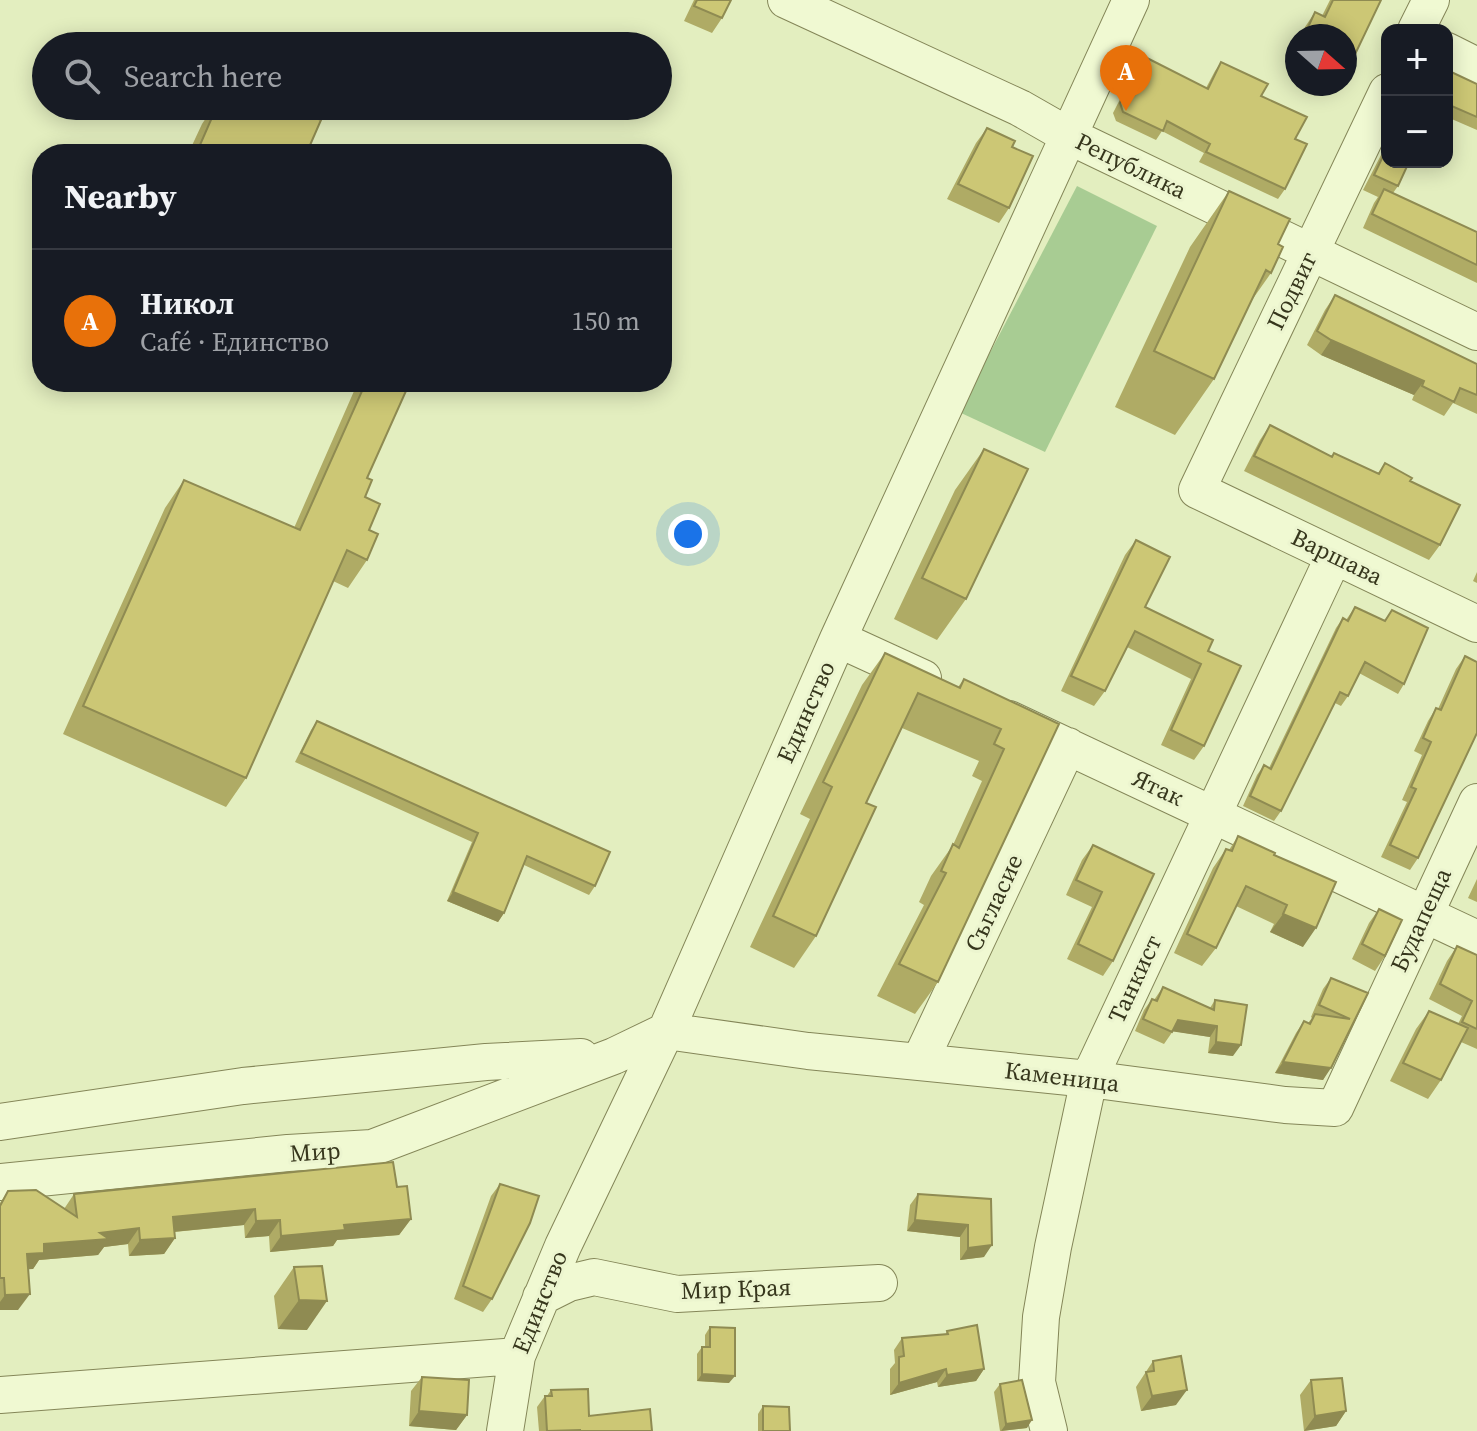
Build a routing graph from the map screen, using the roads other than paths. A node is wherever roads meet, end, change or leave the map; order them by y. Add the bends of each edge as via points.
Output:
1 (786, 0) edge
2 (1131, 0) edge
3 (1431, 0) edge
4 (1419, 24) edge
5 (1453, 54) edge
6 (1477, 66) edge
7 (1385, 96) edge
8 (1069, 136) junction
9 (1310, 253) junction
10 (1477, 332) edge
11 (1197, 490) joint
12 (1334, 556) junction
13 (1477, 624) edge
14 (838, 639) junction
15 (1068, 746) junction
16 (1477, 802) edge
17 (1212, 814) junction
18 (1423, 913) junction
19 (1477, 939) edge
20 (1387, 996) joint
21 (666, 1031) junction
22 (614, 1056) junction
23 (920, 1061) junction
24 (1089, 1079) junction
25 (0, 1122) edge
26 (0, 1182) edge
27 (563, 1246) junction
28 (594, 1277) junction
29 (879, 1283) dead end
30 (541, 1297) junction
31 (517, 1356) junction
32 (0, 1395) edge
33 (505, 1431) edge
34 (1049, 1431) edge

1 - 8 street, Република via 1020,108
2 - 8 street, Единство
3 - 4 street
5 - 6 street
7 - 9 street, Подвиг
8 - 9 street, Република
8 - 14 street, Единство
9 - 10 street, Република
9 - 11 street, Подвиг
11 - 12 street, Варшава
12 - 13 street, Варшава
12 - 17 street, Танкист
14 - 15 street, Ятак
14 - 21 street, Единство
15 - 17 street, Ятак
15 - 23 street, Съгласие
16 - 18 street, Будапеща
17 - 18 street, Ятак
17 - 24 street, Танкист
18 - 19 street, Ятак
18 - 20 street, Будапеща
20 - 24 street, Каменица via 1335,1108
21 - 22 street, Мир
21 - 23 street, Каменица
21 - 27 street, Единство
22 - 25 street, Мир via 486,1062 243,1086
22 - 26 street, Мир via 372,1148
23 - 24 street, Каменица
24 - 34 street, Танкист via 1041,1317 1037,1382
27 - 28 street
27 - 30 street, Единство
28 - 29 street, Мир Края via 677,1294
28 - 30 street, Мир Края
30 - 31 street, Единство
31 - 32 street
31 - 33 street, Единство

